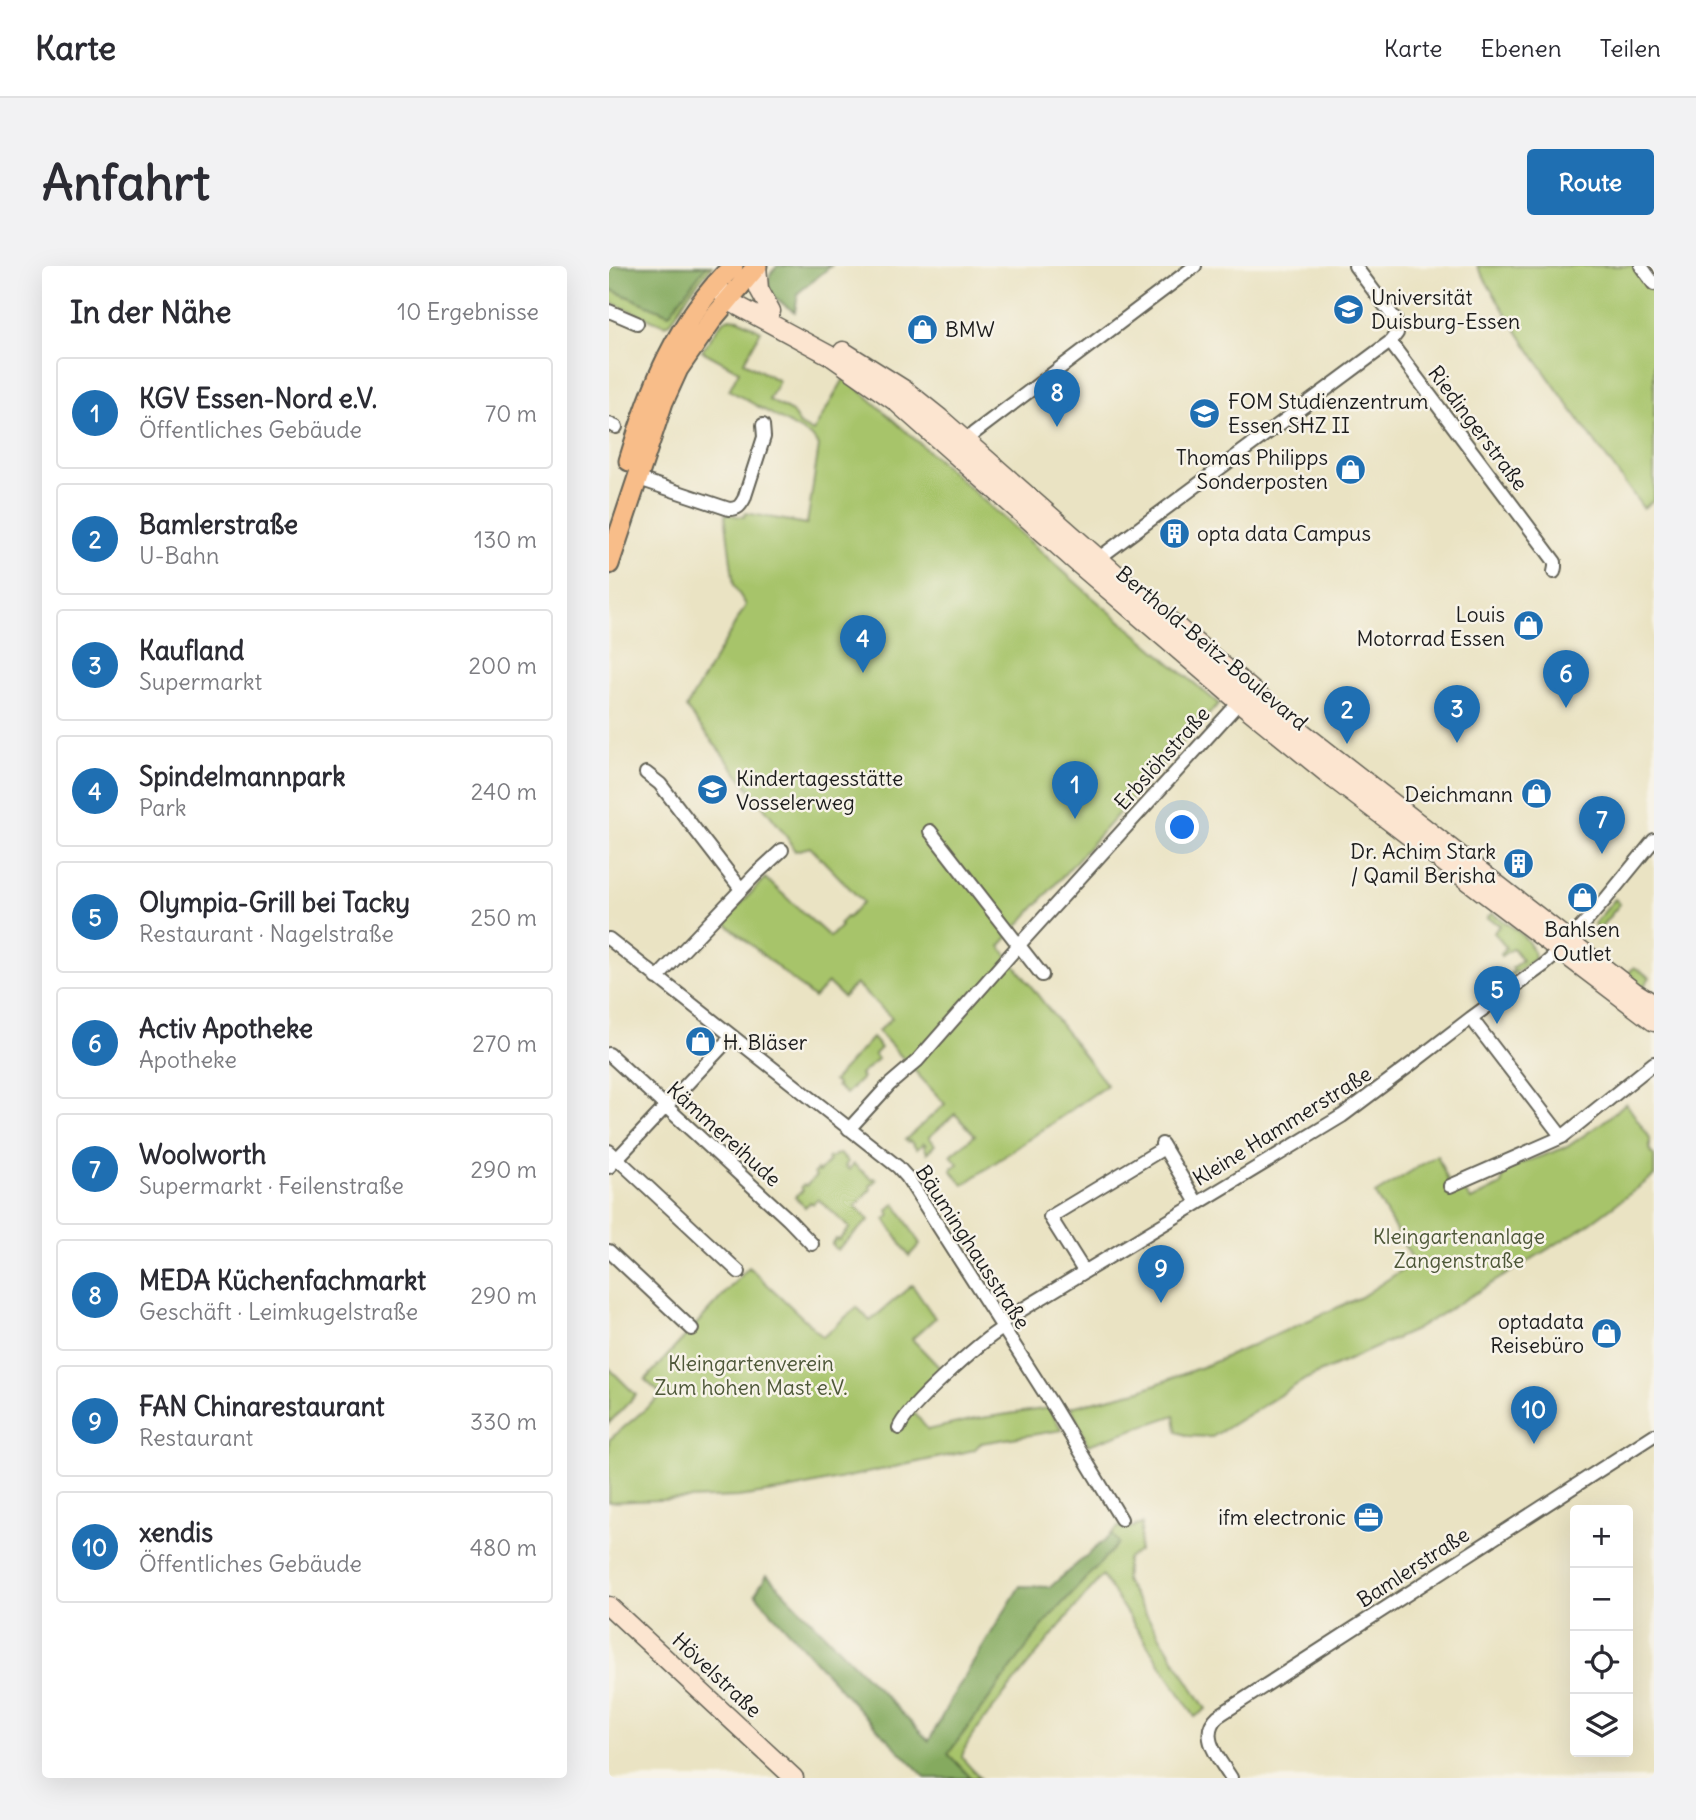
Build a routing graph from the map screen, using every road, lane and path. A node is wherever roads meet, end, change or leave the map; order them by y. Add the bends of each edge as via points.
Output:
1 (733, 266) edge
2 (757, 266) edge
3 (1195, 266) edge
4 (1355, 266) edge
5 (1641, 266) edge
6 (1654, 284) edge
7 (727, 299) junction
8 (609, 311) edge
9 (771, 311) junction
10 (637, 323) dead end
11 (676, 342) junction
12 (1390, 342) junction
13 (873, 369) junction
14 (877, 388) junction
15 (900, 396) junction
16 (763, 425) dead end
17 (965, 441) junction
18 (962, 460) junction
19 (636, 478) junction
20 (609, 526) edge
21 (1099, 558) junction
22 (1076, 562) junction
23 (609, 564) edge
24 (1553, 572) dead end
25 (1245, 696) junction
26 (646, 774) dead end
27 (930, 831) dead end
28 (1654, 840) edge
29 (782, 850) dead end
30 (741, 889) junction
31 (609, 939) edge
32 (1571, 940) junction
33 (1018, 946) junction
34 (1042, 975) dead end
35 (657, 978) junction
36 (1652, 1002) edge
37 (1471, 1018) junction
38 (1654, 1022) edge
39 (732, 1036) junction
40 (609, 1054) edge
41 (1654, 1063) edge
42 (667, 1107) junction
43 (849, 1129) junction
44 (1562, 1137) junction
45 (612, 1159) edge
46 (1450, 1186) dead end
47 (1197, 1203) junction
48 (812, 1244) dead end
49 (609, 1251) edge
50 (1084, 1271) junction
51 (739, 1272) dead end
52 (1001, 1326) junction
53 (692, 1329) dead end
54 (899, 1428) dead end
55 (1654, 1435) edge
56 (1121, 1519) dead end
57 (609, 1606) edge
58 (794, 1778) edge
59 (1231, 1778) edge

1 - 7 main road
2 - 7 main road
2 - 9 main road via 759,289
3 - 17 street
4 - 12 street via 1395,319 1397,333
5 - 6 street
7 - 9 main road, Berthold-Beitz-Boulevard
7 - 11 main road
7 - 11 main road via 694,311
7 - 14 main road, Berthold-Beitz-Boulevard via 829,355
8 - 10 street
9 - 13 main road, Berthold-Beitz-Boulevard
11 - 19 main road via 678,369
11 - 20 main road via 647,407
12 - 21 street
12 - 24 street, Riedingerstraße via 1555,562
13 - 14 main road via 882,382
13 - 15 main road, Berthold-Beitz-Boulevard
14 - 15 main road, Berthold-Beitz-Boulevard
15 - 17 main road, Berthold-Beitz-Boulevard
15 - 18 main road, Berthold-Beitz-Boulevard
16 - 19 street via 764,437 744,499 735,509
17 - 18 street
17 - 21 main road, Berthold-Beitz-Boulevard
18 - 22 main road, Berthold-Beitz-Boulevard
19 - 23 main road
21 - 22 main road, Berthold-Beitz-Boulevard
21 - 25 main road, Berthold-Beitz-Boulevard
22 - 25 main road, Berthold-Beitz-Boulevard
25 - 32 main road, Berthold-Beitz-Boulevard via 1315,754
25 - 33 street, Erbslöhstraße
26 - 30 street via 660,784
27 - 33 street
28 - 32 street, Kleine Hammerstraße
29 - 30 street
30 - 35 street
31 - 35 street, Bäuminghausstraße
32 - 36 main road, Berthold-Beitz-Boulevard
32 - 37 street, Kleine Hammerstraße
32 - 38 main road, Berthold-Beitz-Boulevard
33 - 34 street
33 - 43 street, Erbslöhstraße
35 - 39 street, Bäuminghausstraße
37 - 44 street
37 - 47 street, Kleine Hammerstraße via 1342,1116
39 - 42 street
39 - 43 street, Bäuminghausstraße
40 - 42 street, Kämmereihude
41 - 44 street
42 - 45 street
42 - 48 street, Kämmereihude
43 - 52 street, Bäuminghausstraße via 907,1177
44 - 46 street
45 - 51 street
47 - 50 street, Kleine Hammerstraße
47 - 50 street via 1163,1146 1050,1217
49 - 53 street
50 - 52 street, Kleine Hammerstraße
52 - 54 street, Kleine Hammerstraße via 911,1410
52 - 56 street, Bäuminghausstraße
55 - 59 street, Bamlerstraße via 1226,1711 1211,1724 1209,1734
57 - 58 main road, Hövelstraße

